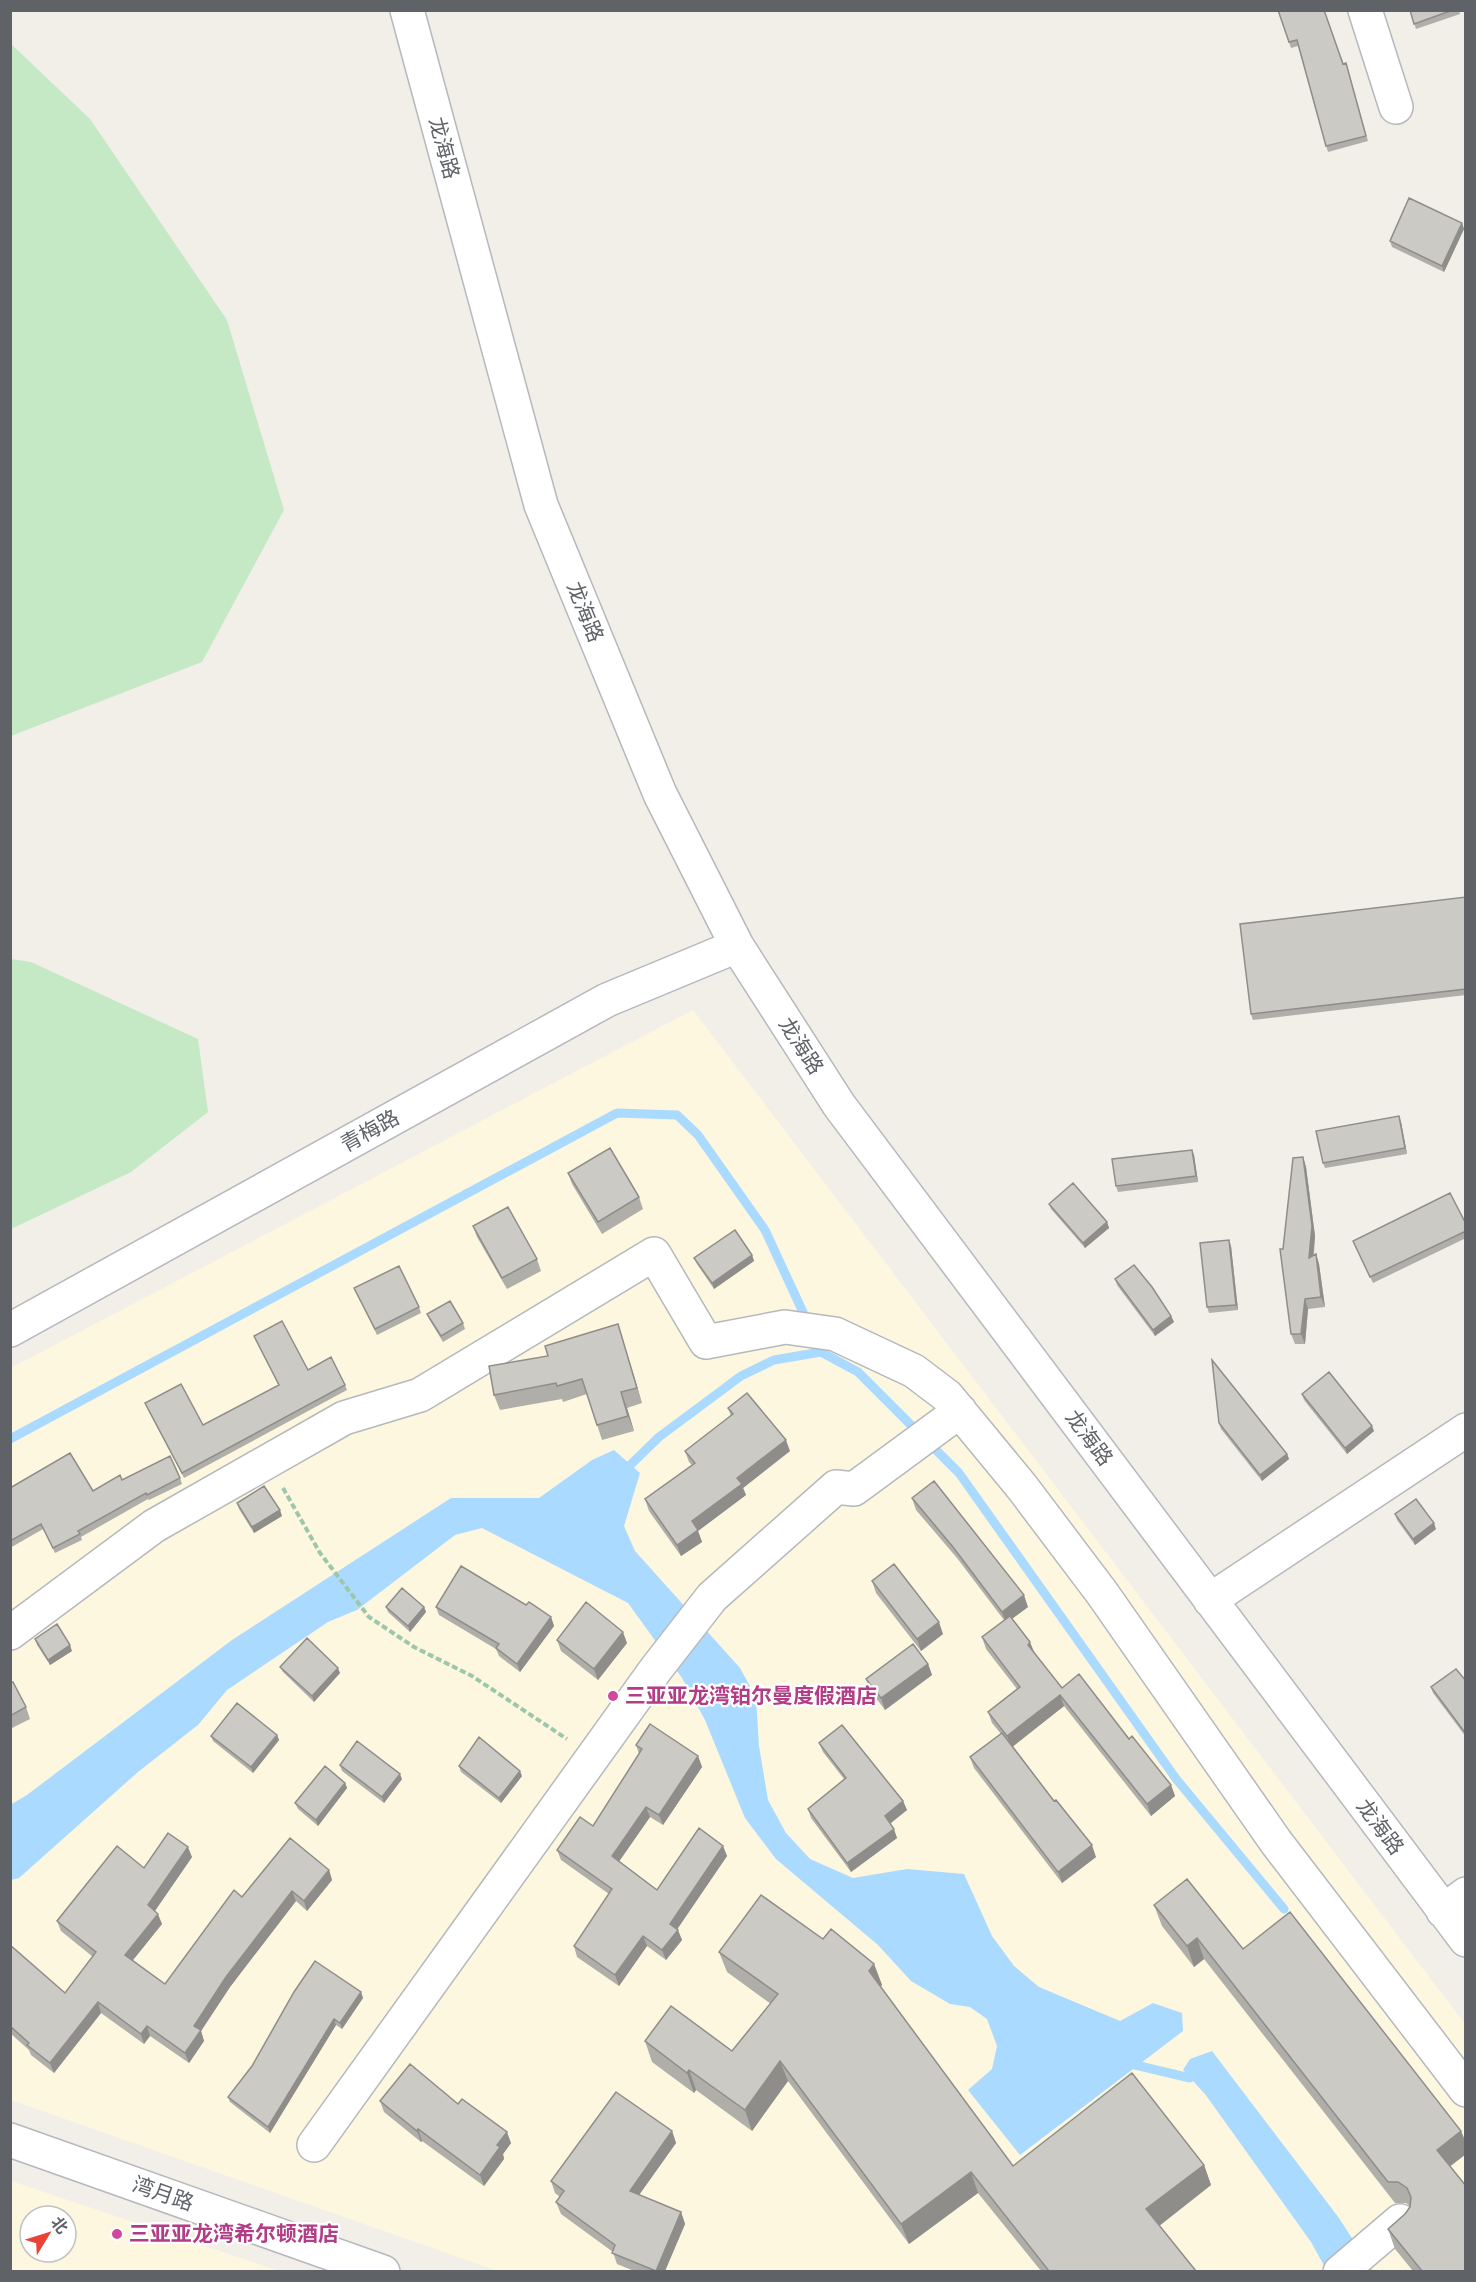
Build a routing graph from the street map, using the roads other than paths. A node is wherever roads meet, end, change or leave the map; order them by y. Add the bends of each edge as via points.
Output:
1 (407, 10) edge
2 (1365, 10) edge
3 (1396, 108) dead end
4 (737, 946) junction
5 (10, 1330) edge
6 (960, 1411) junction
7 (1466, 1431) edge
8 (1210, 1600) junction
9 (10, 1633) edge
10 (1454, 1903) edge
11 (1466, 1940) edge
12 (1466, 2090) edge
13 (10, 2140) edge
14 (314, 2145) dead end
15 (1401, 2221) edge
16 (383, 2271) edge
17 (1340, 2271) edge

1 - 4 street, 龙海路 via 541,505 660,794
2 - 3 street
4 - 5 street, 青梅路 via 607,1000
4 - 8 street, 龙海路 via 839,1105
6 - 9 street via 914,1371 835,1334 785,1327 706,1342 654,1254 420,1395 344,1418 154,1526
6 - 12 street via 1102,1593 1276,1842
6 - 14 street via 854,1489 836,1486 712,1597 593,1755
7 - 8 street
8 - 10 street, 龙海路
10 - 11 street, 龙海路
13 - 16 street, 湾月路
15 - 17 street

